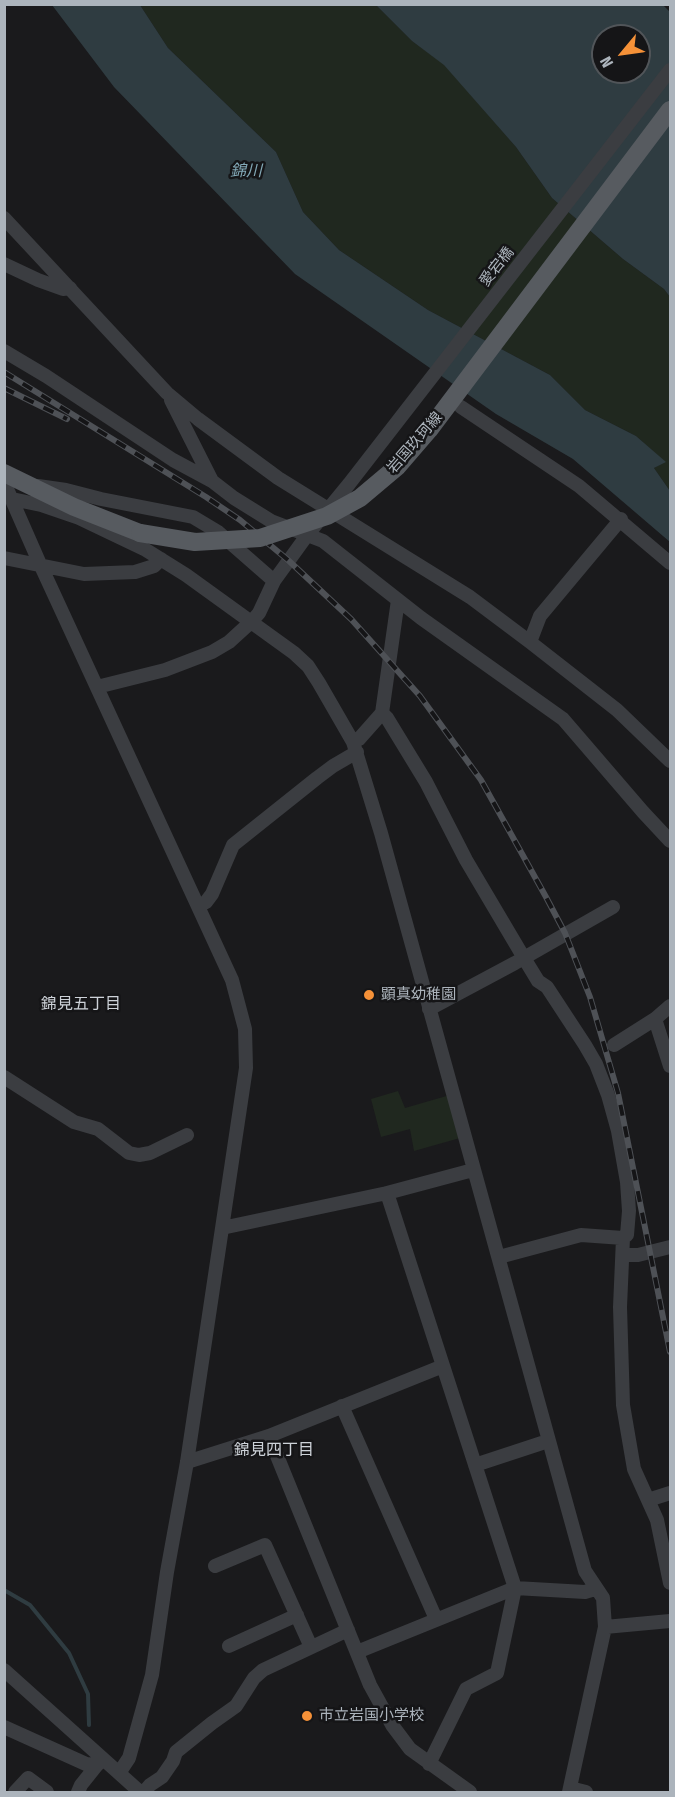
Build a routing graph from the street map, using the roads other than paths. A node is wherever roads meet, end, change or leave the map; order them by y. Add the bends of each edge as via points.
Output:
1 (670, 70) edge
2 (670, 110) edge
3 (4, 218) edge
4 (4, 264) edge
5 (70, 288) junction
6 (4, 351) edge
7 (167, 393) junction
8 (461, 407) dead end
9 (5, 474) edge
10 (4, 482) edge
11 (212, 482) junction
12 (30, 486) junction
13 (12, 499) junction
14 (328, 510) junction
15 (159, 511) junction
16 (621, 519) junction
17 (308, 534) junction
18 (143, 541) junction
19 (4, 558) edge
20 (161, 559) junction
21 (670, 563) edge
22 (40, 564) junction
23 (274, 580) junction
24 (398, 600) junction
25 (252, 621) junction
26 (531, 642) junction
27 (97, 687) junction
28 (382, 713) junction
29 (355, 747) junction
30 (670, 761) edge
31 (670, 841) edge
32 (198, 906) junction
33 (613, 907) dead end
34 (524, 958) junction
35 (670, 1006) edge
36 (429, 1009) junction
37 (655, 1019) junction
38 (614, 1045) dead end
39 (670, 1066) edge
40 (4, 1077) edge
41 (188, 1135) dead end
42 (473, 1170) junction
43 (387, 1193) junction
44 (222, 1228) junction
45 (623, 1238) junction
46 (670, 1247) edge
47 (623, 1255) junction
48 (499, 1257) junction
49 (443, 1366) junction
50 (342, 1406) junction
51 (269, 1436) junction
52 (548, 1441) junction
53 (187, 1462) junction
54 (475, 1465) junction
55 (670, 1493) edge
56 (648, 1500) junction
57 (215, 1566) dead end
58 (670, 1583) edge
59 (515, 1588) junction
60 (595, 1589) junction
61 (297, 1615) junction
62 (436, 1619) junction
63 (670, 1621) edge
64 (605, 1628) junction
65 (348, 1630) junction
66 (229, 1646) dead end
67 (311, 1647) junction
68 (357, 1652) junction
69 (4, 1670) edge
70 (4, 1727) edge
71 (100, 1762) junction
72 (429, 1764) junction
73 (118, 1773) junction
74 (570, 1790) edge
75 (15, 1792) edge
76 (47, 1792) edge
77 (78, 1792) edge
78 (142, 1792) edge
79 (470, 1792) edge
80 (586, 1792) edge

1 - 14 street, 愛宕橋
2 - 18 main road, 岩国玖珂線, bridge via 429,430 398,466 360,498 327,516 260,538
3 - 5 street
4 - 5 street via 63,290
5 - 7 street
6 - 11 street
7 - 11 street
7 - 14 street via 234,447
8 - 16 street
9 - 12 main road, 岩国玖珂線
10 - 13 street
11 - 17 street via 271,521
12 - 15 street
12 - 18 main road, 岩国玖珂線
13 - 18 street via 41,505
13 - 22 street
14 - 17 street, 愛宕橋
14 - 26 street via 470,597
15 - 18 street via 155,532
15 - 23 street via 193,517 218,532
16 - 21 street
16 - 26 street via 540,616
17 - 23 street, 愛宕橋
17 - 24 street via 323,541
18 - 20 street
19 - 22 street
20 - 22 street via 154,566 135,572 84,574
20 - 25 street
22 - 27 street
23 - 25 street, 愛宕橋
24 - 28 street
24 - 31 street via 563,719
25 - 27 street, 愛宕橋 via 229,642 205,656
25 - 29 street via 308,666
26 - 30 street via 617,710
27 - 32 street
28 - 29 street
28 - 34 street via 426,782
29 - 32 street via 233,845 212,894
29 - 36 street
32 - 44 street via 234,985 245,1029 246,1068
33 - 34 street
34 - 36 street
34 - 45 street via 585,1045 608,1095 627,1182 629,1211 627,1235
35 - 37 street
36 - 42 street
37 - 38 street
37 - 39 street
40 - 41 street via 74,1122 98,1129 129,1153 150,1153
42 - 43 street
42 - 48 street
43 - 44 street
43 - 49 street
44 - 53 street
45 - 47 street
45 - 48 street via 581,1235
46 - 47 street
47 - 56 street via 623,1405 634,1468
48 - 52 street
49 - 50 street
49 - 54 street
50 - 51 street
50 - 62 street
51 - 53 street
51 - 65 street
52 - 54 street
52 - 60 street via 585,1570
53 - 73 street via 152,1675 129,1758
54 - 59 street
55 - 56 street
56 - 58 street via 657,1520
57 - 61 street via 265,1545
59 - 60 street via 585,1592
59 - 62 street
59 - 72 street via 497,1673 466,1689
60 - 64 street via 603,1598
61 - 66 street
61 - 67 street
62 - 68 street
63 - 64 street
64 - 74 street
65 - 67 street
65 - 68 street
67 - 78 street via 262,1670 236,1707 176,1752 162,1777
68 - 72 street via 369,1685 392,1725
69 - 71 street
70 - 71 street via 86,1764
71 - 73 street
71 - 77 street
72 - 79 street
73 - 78 street
74 - 80 street
75 - 76 street via 28,1778

